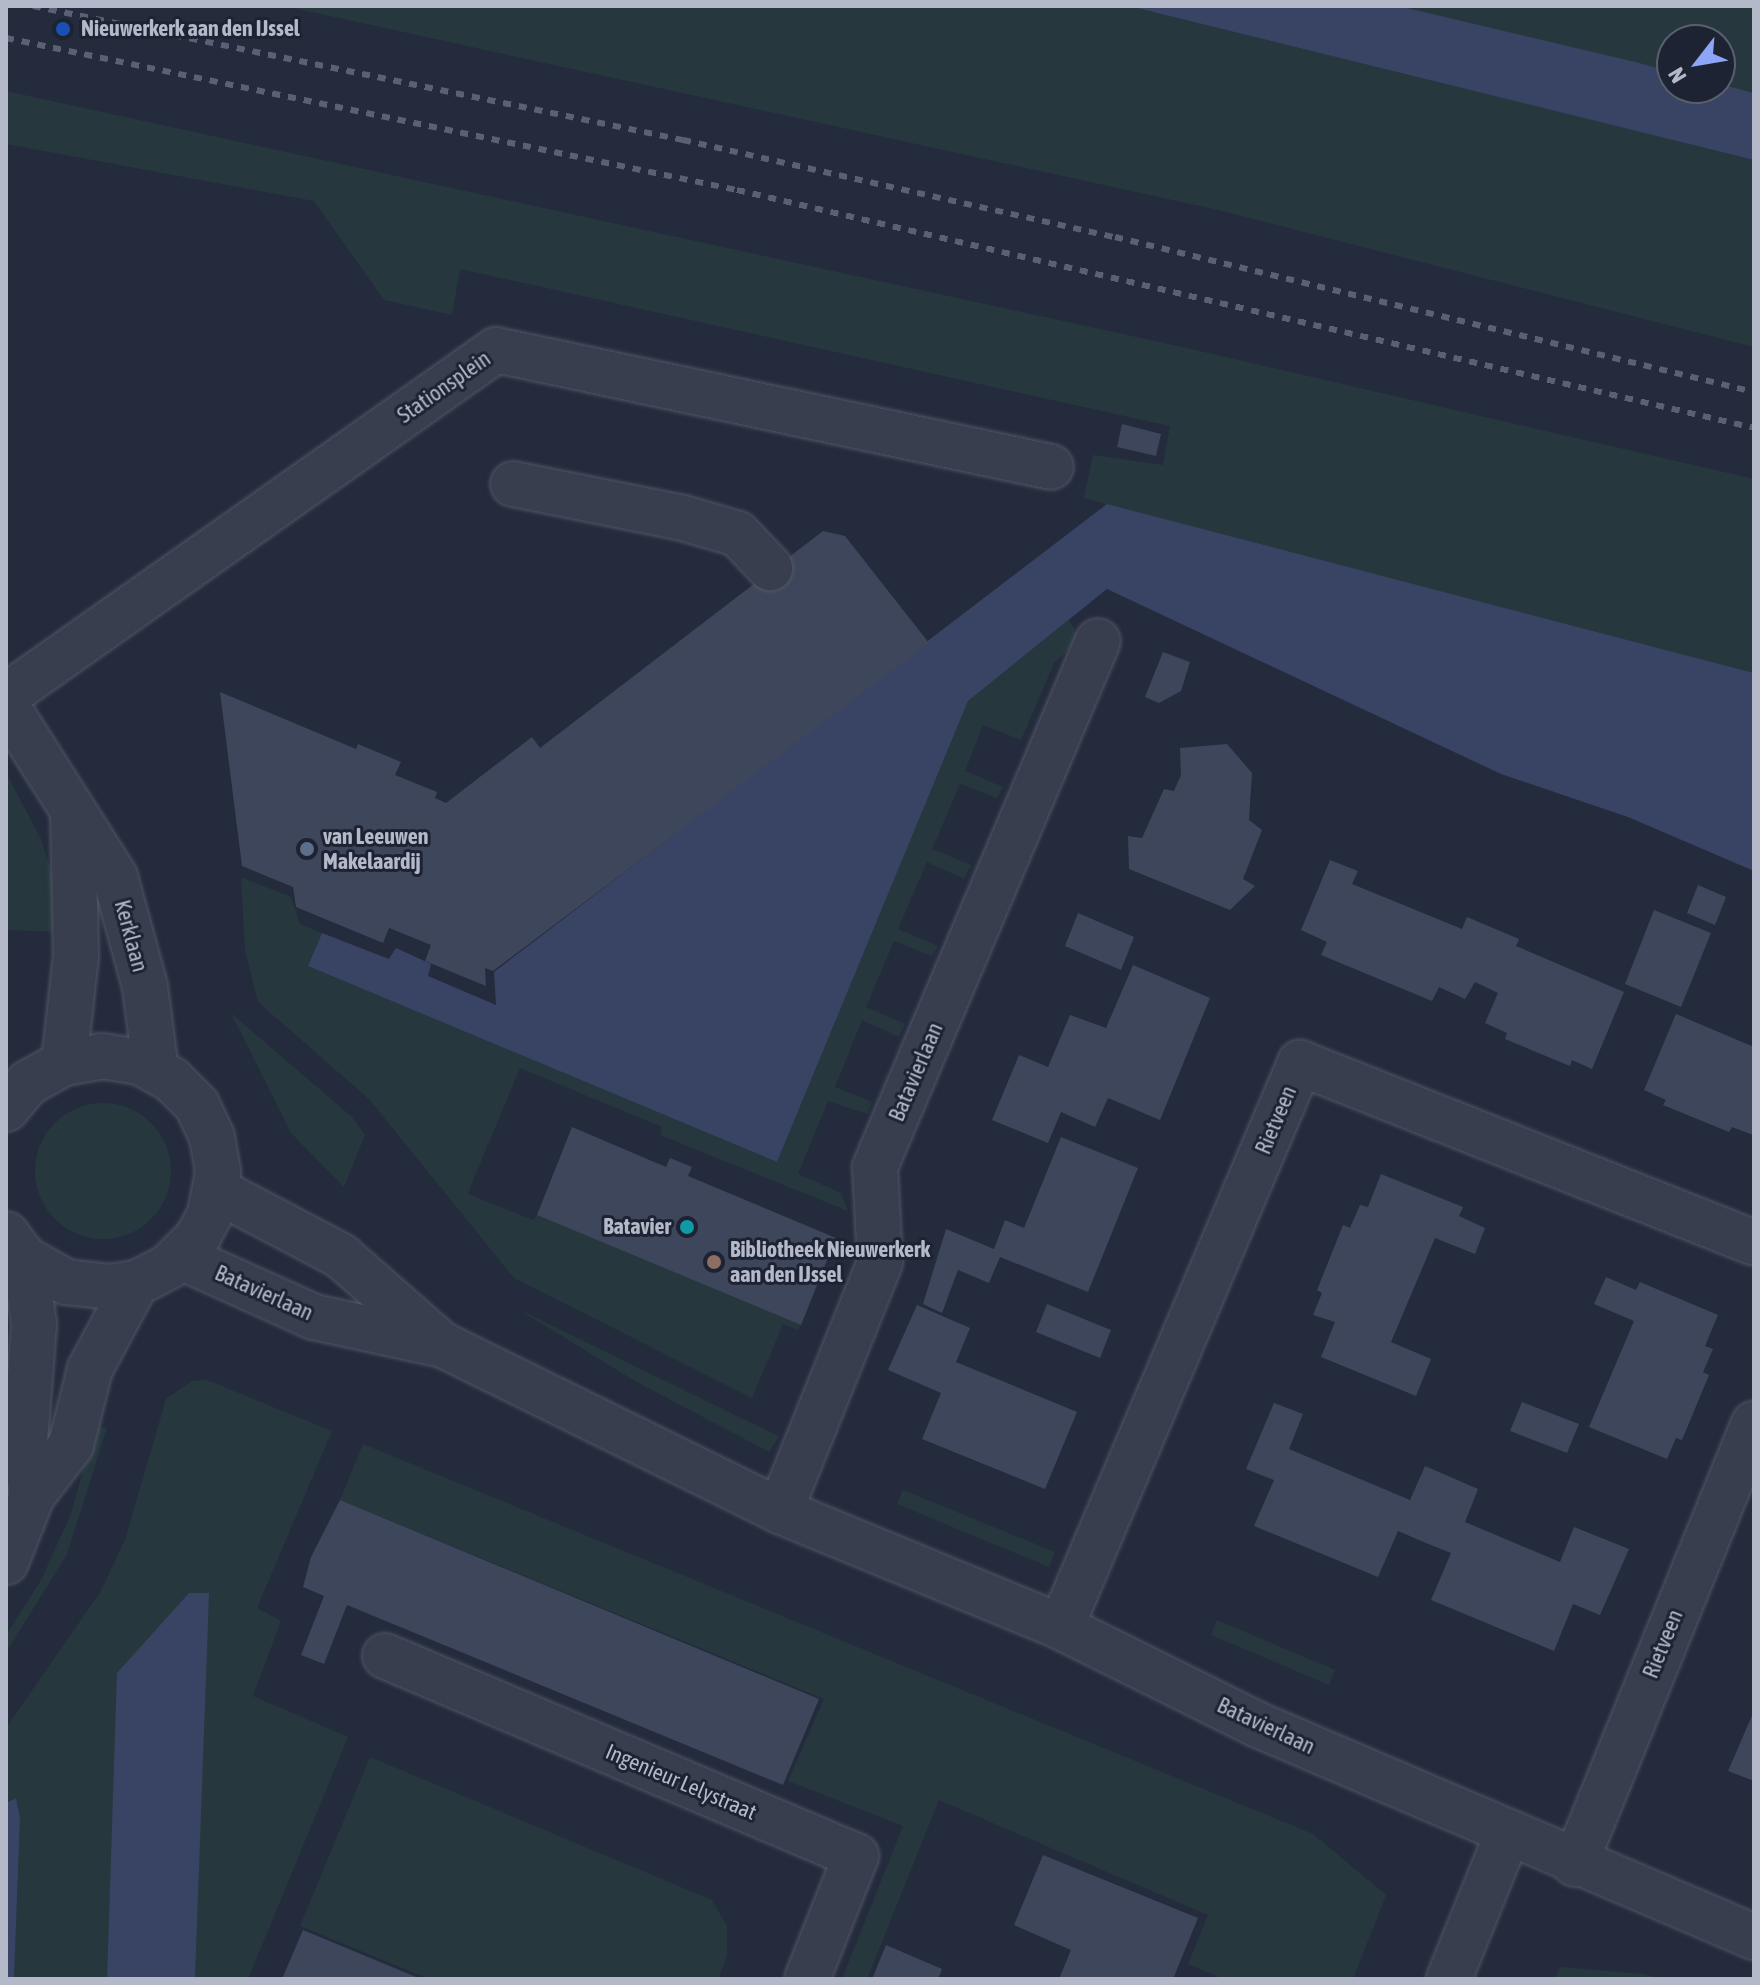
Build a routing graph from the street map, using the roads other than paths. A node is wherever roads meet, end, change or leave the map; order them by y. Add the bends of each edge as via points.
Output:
1 (1051, 467) dead end
2 (513, 484) dead end
3 (770, 568) dead end
4 (1098, 641) dead end
5 (6, 696) edge
6 (6, 705) edge
7 (73, 814) junction
8 (64, 1063) junction
9 (156, 1070) junction
10 (6, 1109) edge
11 (216, 1190) junction
12 (1754, 1243) edge
13 (15, 1246) edge
14 (181, 1257) junction
15 (136, 1283) junction
16 (443, 1345) junction
17 (1754, 1424) edge
18 (32, 1496) junction
19 (780, 1511) junction
20 (6, 1562) edge
21 (1061, 1627) junction
22 (385, 1656) dead end
23 (1508, 1833) junction
24 (1575, 1864) junction
25 (1754, 1937) edge
26 (807, 1979) edge
27 (1449, 1979) edge

1 - 5 street, Stationsplein via 496,350
2 - 3 street via 738,534
4 - 19 street, Batavierlaan via 875,1167 880,1262
6 - 7 street, Kerklaan
7 - 8 street, Kerklaan via 76,956
7 - 9 street, Kerklaan via 115,877 145,987
8 - 9 street via 102,1056
8 - 10 street via 28,1083
9 - 11 street via 185,1092 206,1120 217,1154
11 - 14 street via 210,1214
11 - 16 street, Batavierlaan via 341,1256
12 - 21 street, Rietveen via 1300,1063
13 - 15 street via 66,1282 89,1287
13 - 18 street via 34,1324 26,1414
14 - 15 street
14 - 16 street, Batavierlaan via 314,1317
15 - 18 street via 90,1369 71,1445
16 - 19 street, Batavierlaan
17 - 24 street, Rietveen
18 - 20 street
19 - 21 street, Batavierlaan
21 - 23 street, Batavierlaan via 1256,1724
22 - 26 street, Ingenieur Lelystraat via 856,1856
23 - 24 street, Batavierlaan
23 - 27 street
24 - 25 street, Batavierlaan

